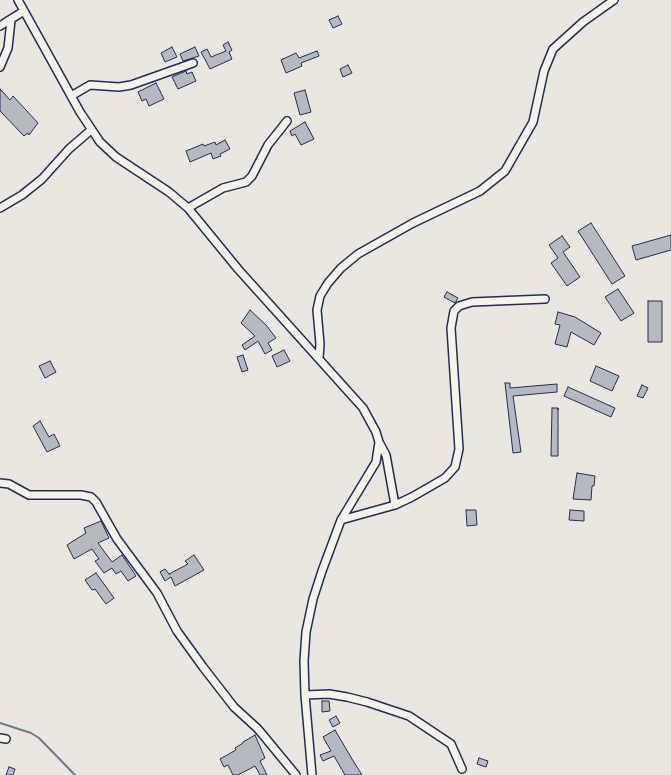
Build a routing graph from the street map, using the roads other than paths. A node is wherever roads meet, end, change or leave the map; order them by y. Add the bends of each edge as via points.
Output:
1 (18, 0) edge
2 (614, 0) edge
3 (24, 11) junction
4 (11, 20) junction
5 (0, 26) edge
6 (193, 63) dead end
7 (0, 67) edge
8 (71, 96) junction
9 (287, 121) dead end
10 (91, 130) junction
11 (0, 208) edge
12 (188, 208) junction
13 (545, 299) dead end
14 (319, 358) junction
15 (379, 442) junction
16 (0, 483) edge
17 (396, 505) junction
18 (342, 520) junction
19 (305, 695) junction
20 (462, 769) dead end
21 (296, 775) edge
22 (312, 775) edge

1 - 3 street
2 - 14 street via 583,22 553,49 544,71 533,122 505,171 480,191 413,223 358,254 328,283 320,296 317,310
3 - 4 street
3 - 8 street
4 - 5 street
4 - 7 street via 8,48
6 - 8 street via 131,85 90,86
8 - 10 street
9 - 12 street via 268,145 252,176 246,182 223,188
10 - 11 street via 69,149 42,179
10 - 12 street via 116,157 169,192
12 - 14 street via 238,269
13 - 17 street via 472,302 454,311 451,328 458,460 445,478
14 - 15 street via 363,408 372,421
15 - 17 street via 386,455
15 - 18 street via 376,462
16 - 21 street via 9,484 29,495 91,497 117,539 157,593 177,631 203,667 234,707 258,729
17 - 18 street
18 - 19 street via 313,599 306,632
19 - 20 street via 341,696 409,716 451,744
19 - 22 street

